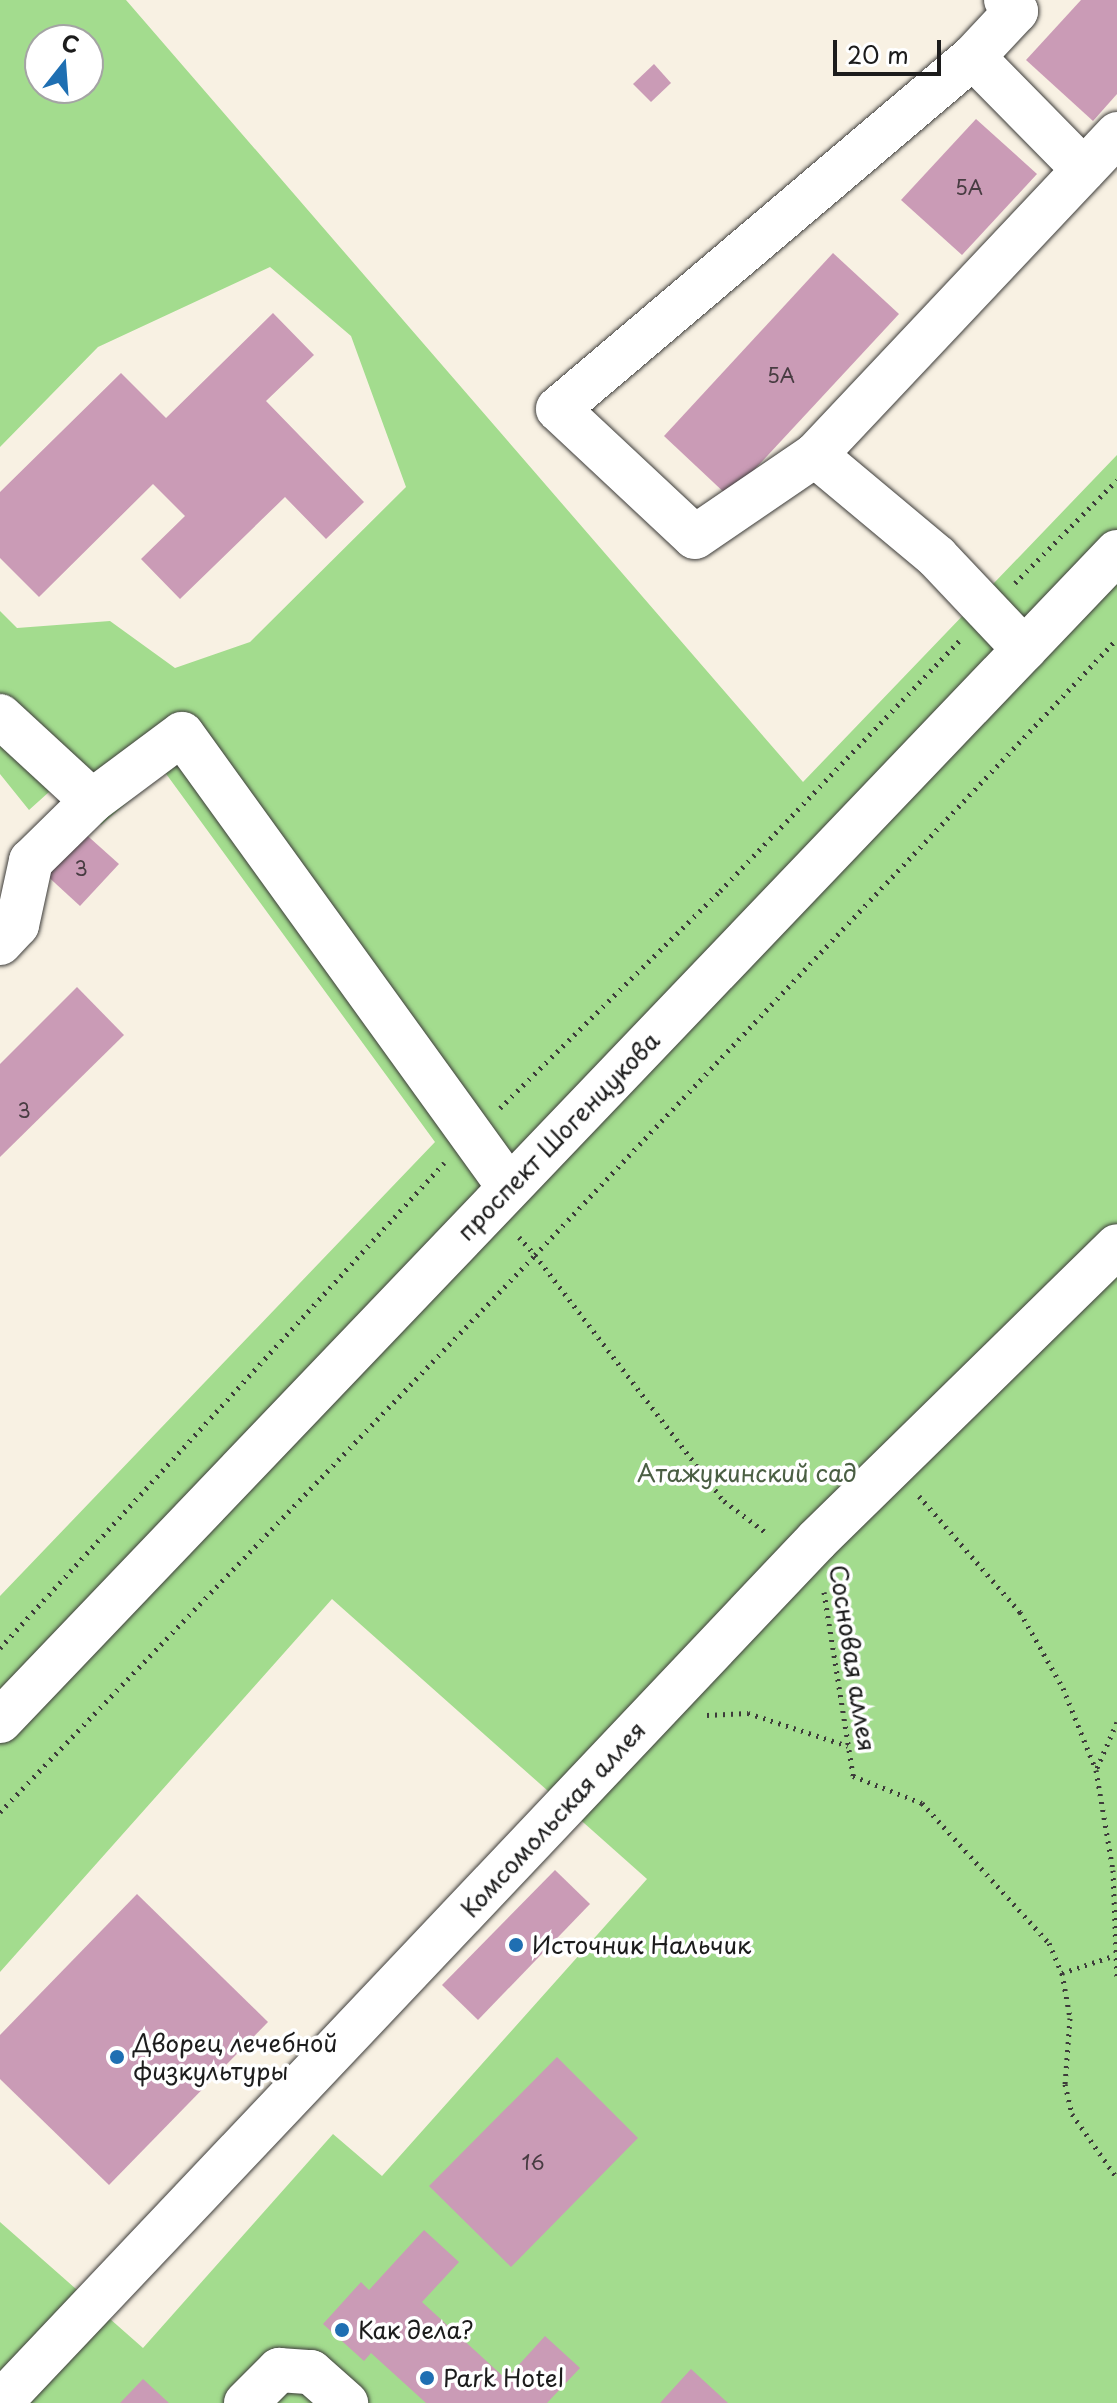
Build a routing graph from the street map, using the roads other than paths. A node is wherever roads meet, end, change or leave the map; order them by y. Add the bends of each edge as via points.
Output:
1 (1016, 4) edge
2 (973, 57) junction
3 (1117, 134) edge
4 (1084, 170) junction
5 (815, 455) junction
6 (1117, 552) edge
7 (1024, 649) junction
8 (0, 716) edge
9 (92, 801) junction
10 (0, 943) edge
11 (509, 1187) junction
12 (1117, 1246) edge
13 (0, 1721) edge
14 (0, 2403) edge
15 (246, 2403) edge
16 (346, 2403) edge

1 - 2 street
2 - 4 street
2 - 5 street via 558,409 695,537
3 - 4 street
4 - 5 street
5 - 7 street via 937,557
6 - 7 street, проспект Шогенцукова
7 - 11 street, проспект Шогенцукова
8 - 9 street
9 - 10 street via 31,861 17,925
9 - 11 street via 182,734 457,1158
11 - 13 street, проспект Шогенцукова
12 - 14 street, Комсомольская аллея via 817,1540
15 - 16 street via 279,2370 311,2372

